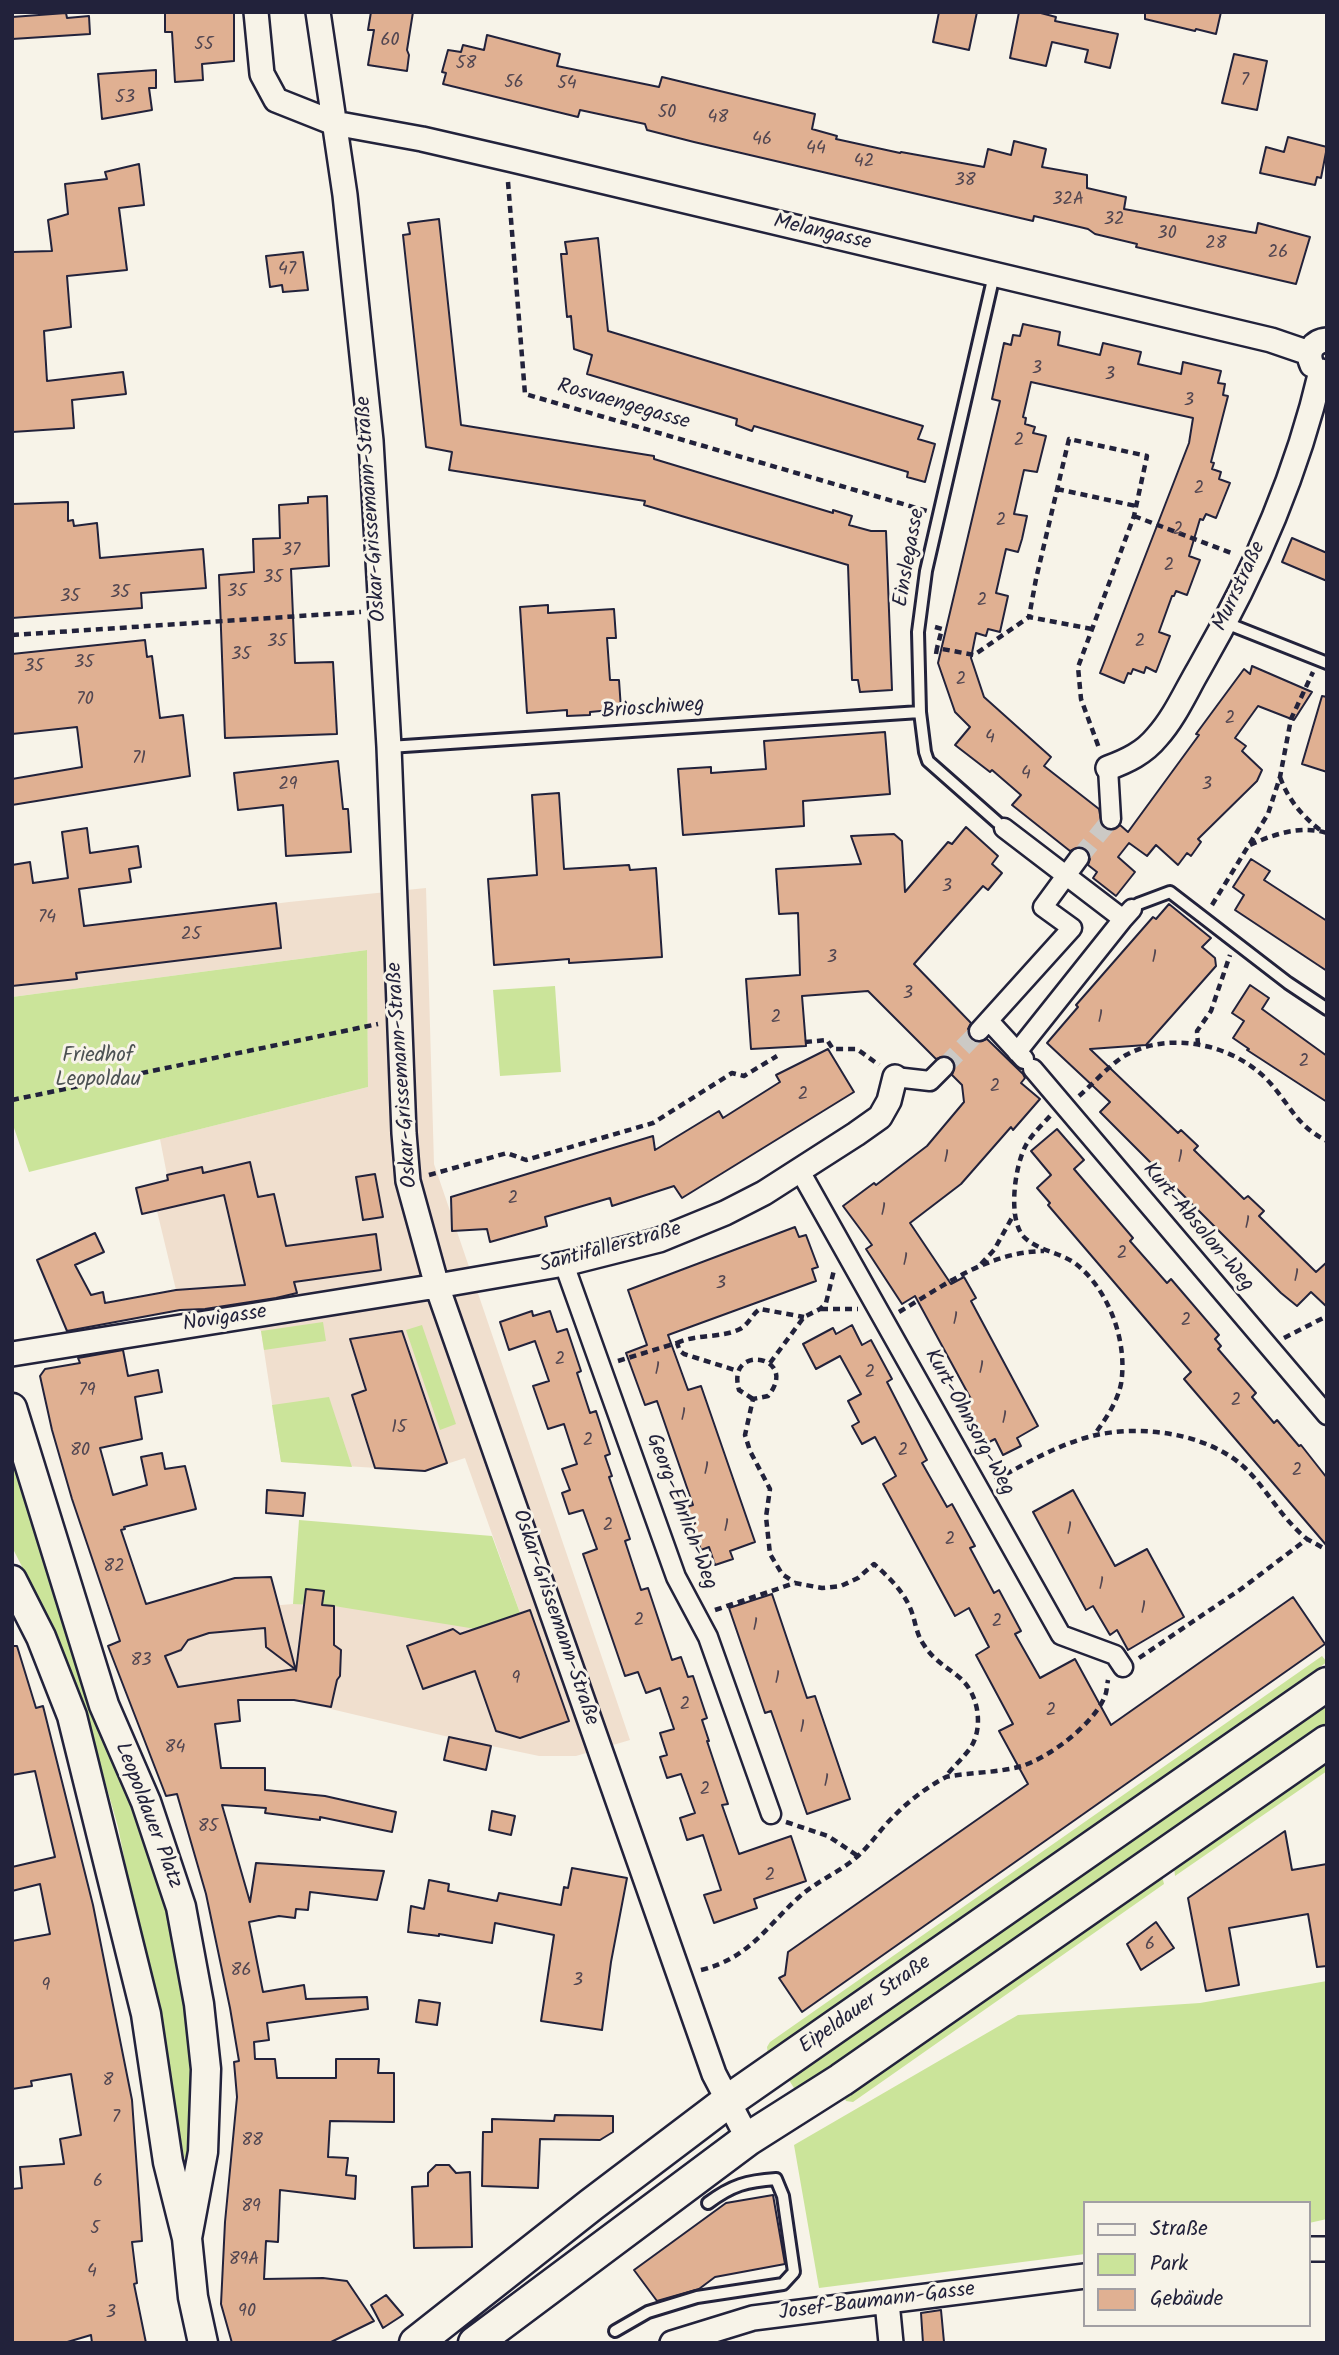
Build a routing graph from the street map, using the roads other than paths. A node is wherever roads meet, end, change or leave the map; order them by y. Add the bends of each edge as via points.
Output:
1 (256, 12) edge
2 (318, 12) edge
3 (334, 123) junction
4 (994, 275) junction
5 (1321, 359) edge
6 (1226, 623) junction
7 (1323, 661) edge
8 (920, 712) junction
9 (389, 747) junction
10 (1108, 768) joint
11 (1111, 818) tunnel mouth
12 (1000, 825) joint
13 (1079, 858) tunnel mouth
14 (1066, 876) junction
15 (1131, 911) junction
16 (1327, 1009) edge
17 (1026, 1061) junction
18 (944, 1067) tunnel mouth
19 (895, 1077) joint
20 (800, 1171) junction
21 (565, 1264) junction
22 (437, 1286) junction
23 (12, 1354) edge
24 (12, 1408) edge
25 (1327, 1415) edge
26 (12, 1580) edge
27 (1123, 1667) road end
28 (1327, 1684) edge
29 (1327, 1742) edge
30 (771, 1814) road end
31 (727, 2102) junction
32 (748, 2139) junction
33 (708, 2203) dead end
34 (187, 2238) junction
35 (1084, 2276) edge
36 (887, 2302) junction
37 (615, 2331) dead end
38 (203, 2343) edge
39 (416, 2343) edge
40 (475, 2343) edge
41 (672, 2343) edge
42 (891, 2343) edge

1 - 3 street via 262,74 276,100
2 - 3 street, Oskar-Grissemann-Straße
3 - 4 street, Melangasse via 422,139
3 - 9 street, Oskar-Grissemann-Straße via 370,440
4 - 5 street, Melangasse via 1271,340
4 - 8 lane, Einslegasse via 926,571 918,632
5 - 6 street, Murrstraße via 1291,473
6 - 7 lane
6 - 10 street, Murrstraße via 1158,737 1142,752
8 - 9 lane, Brioschiweg
8 - 12 lane, Einslegasse via 928,761
9 - 22 street, Oskar-Grissemann-Straße via 408,1181
10 - 11 street
12 - 14 street
13 - 14 street
14 - 15 street
14 - 17 street, Kurt-Absolon-Weg via 1044,907 1072,929 984,1026
15 - 16 lane via 1170,891
15 - 17 street
17 - 25 street, Kurt-Absolon-Weg
18 - 19 street via 930,1081
19 - 20 street, Santifallerstraße via 880,1117
20 - 21 street, Santifallerstraße via 681,1232
20 - 27 street, Kurt-Ohnsorg-Weg via 1061,1635 1115,1655
21 - 22 street, Santifallerstraße
21 - 30 street, Georg-Ehrlich-Weg via 676,1577 708,1637
22 - 23 street, Novigasse
22 - 31 street, Oskar-Grissemann-Straße
24 - 34 street, Leopoldauer Platz via 104,1705 146,1802 181,1907 206,2069 203,2152
26 - 34 street, Leopoldauer Platz via 41,1637 72,1716 146,2014 168,2162
28 - 31 main road, Eipeldauer Straße
29 - 32 main road via 841,2080
31 - 32 street, Oskar-Grissemann-Straße
31 - 39 main road, Eipeldauer Straße
32 - 40 main road
33 - 37 lane via 747,2181 776,2179 783,2196 794,2272 783,2284 684,2301 648,2312
34 - 38 street, Leopoldauer Platz
35 - 36 street, Josef-Baumann-Gasse
36 - 41 street, Josef-Baumann-Gasse via 753,2318
36 - 42 street

